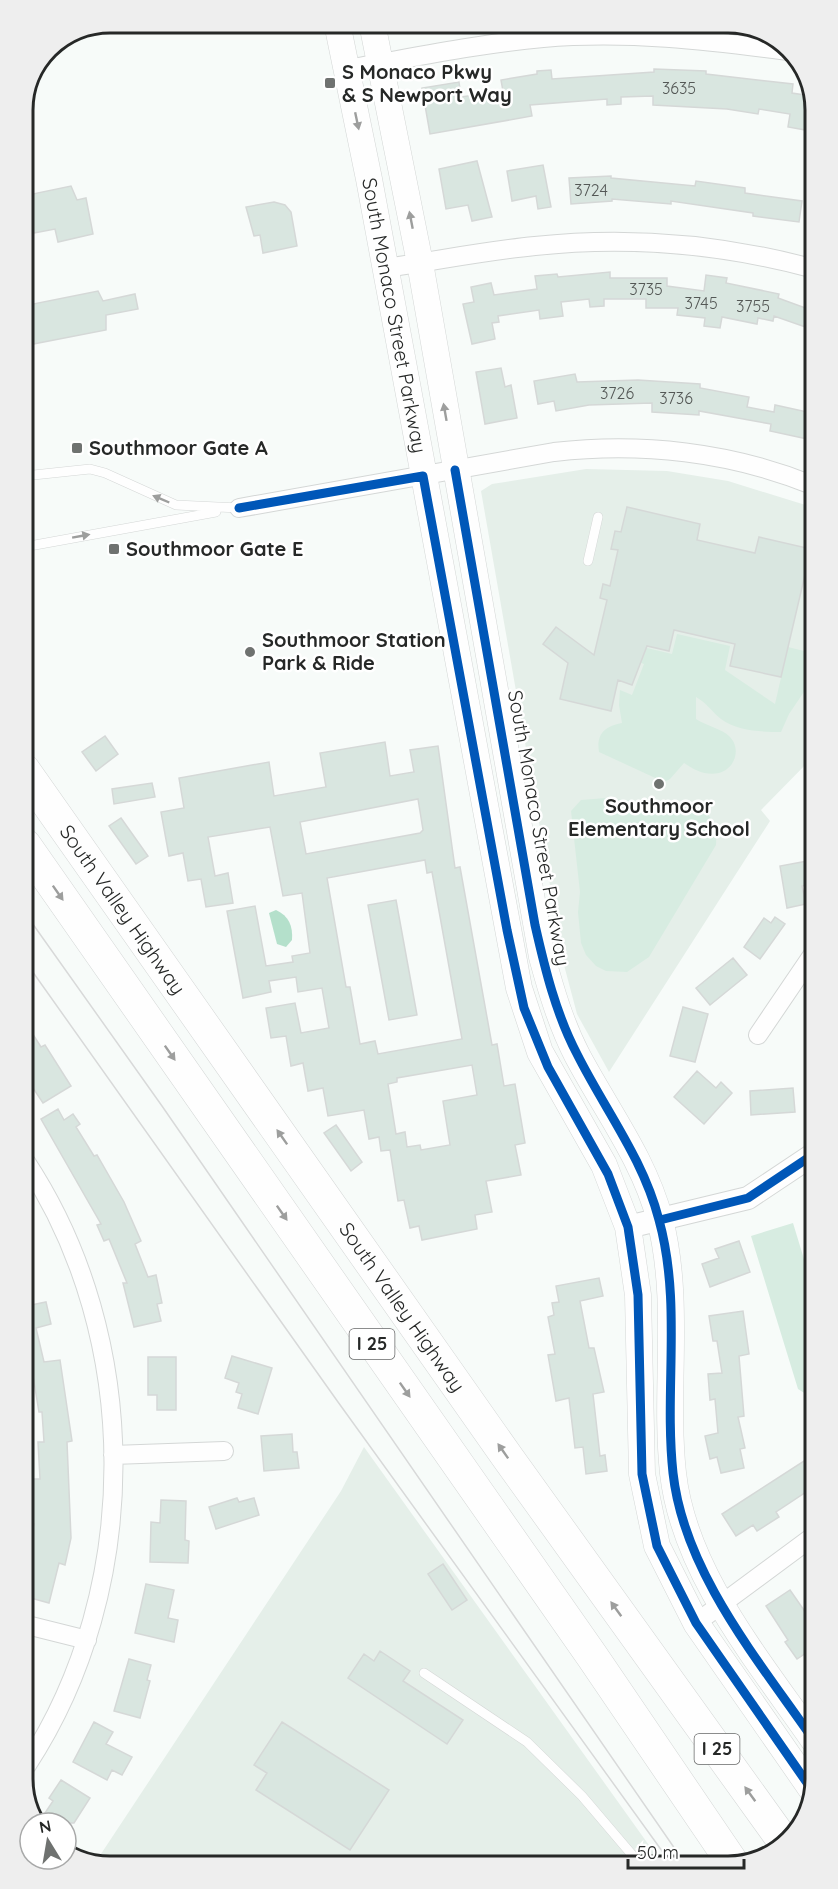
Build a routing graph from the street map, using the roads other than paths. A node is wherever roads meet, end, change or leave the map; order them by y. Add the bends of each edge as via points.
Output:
1 (339, 33) edge
2 (374, 33) edge
3 (776, 50) edge
4 (379, 63) junction
5 (346, 69) junction
6 (420, 263) junction
7 (805, 266) edge
8 (385, 268) junction
9 (455, 470) junction
10 (33, 475) edge
11 (423, 476) junction
12 (805, 483) edge
13 (239, 508) junction
14 (598, 517) dead end
15 (33, 545) edge
16 (588, 561) dead end
17 (33, 783) edge
18 (33, 856) edge
19 (805, 966) edge
20 (758, 1035) dead end
21 (805, 1160) edge
22 (33, 1175) edge
23 (660, 1220) junction
24 (628, 1227) junction
25 (224, 1451) dead end
26 (113, 1455) junction
27 (805, 1542) edge
28 (722, 1604) junction
29 (696, 1623) junction
30 (33, 1626) edge
31 (87, 1640) junction
32 (424, 1673) dead end
33 (805, 1727) edge
34 (33, 1755) edge
35 (805, 1780) edge
36 (779, 1835) edge
37 (633, 1856) edge
38 (728, 1856) edge

1 - 5 main road, South Monaco Street Parkway
2 - 4 main road, South Monaco Street Parkway
3 - 4 street via 654,36 583,36 504,42
4 - 5 street
6 -> 4 main road, South Monaco Street Parkway
5 -> 8 main road, South Monaco Street Parkway
6 - 7 street via 535,246 632,242 704,247
6 - 8 street
9 -> 6 main road, South Monaco Street Parkway
8 - 11 main road, South Monaco Street Parkway
9 - 11 street
9 - 12 street via 554,452 630,448 726,459
9 - 23 main road, South Monaco Street Parkway via 544,963 569,1038 637,1160
13 -> 10 lane via 176,505 105,472 90,469
11 - 13 street
11 - 24 main road, South Monaco Street Parkway via 524,1008 548,1067 608,1174
15 -> 13 lane
14 - 16 lane
36 -> 17 highway, South Valley Highway / I 25 via 501,1449
18 -> 38 highway, I 25
19 - 20 street
21 - 23 street via 748,1198
22 - 26 street via 68,1242 94,1312 110,1395
23 - 24 street
23 - 28 main road, South Monaco Street Parkway via 670,1294 670,1432 675,1483 690,1543
24 - 29 main road, South Monaco Street Parkway via 638,1295 640,1445 646,1497 657,1546
25 - 26 street
26 - 31 street via 113,1511
27 - 28 street
28 - 29 street
28 - 33 main road, South Monaco Street Parkway
29 - 35 main road, South Monaco Street Parkway
30 - 31 street
31 - 34 street via 52,1724
32 - 37 lane via 527,1742 597,1812

